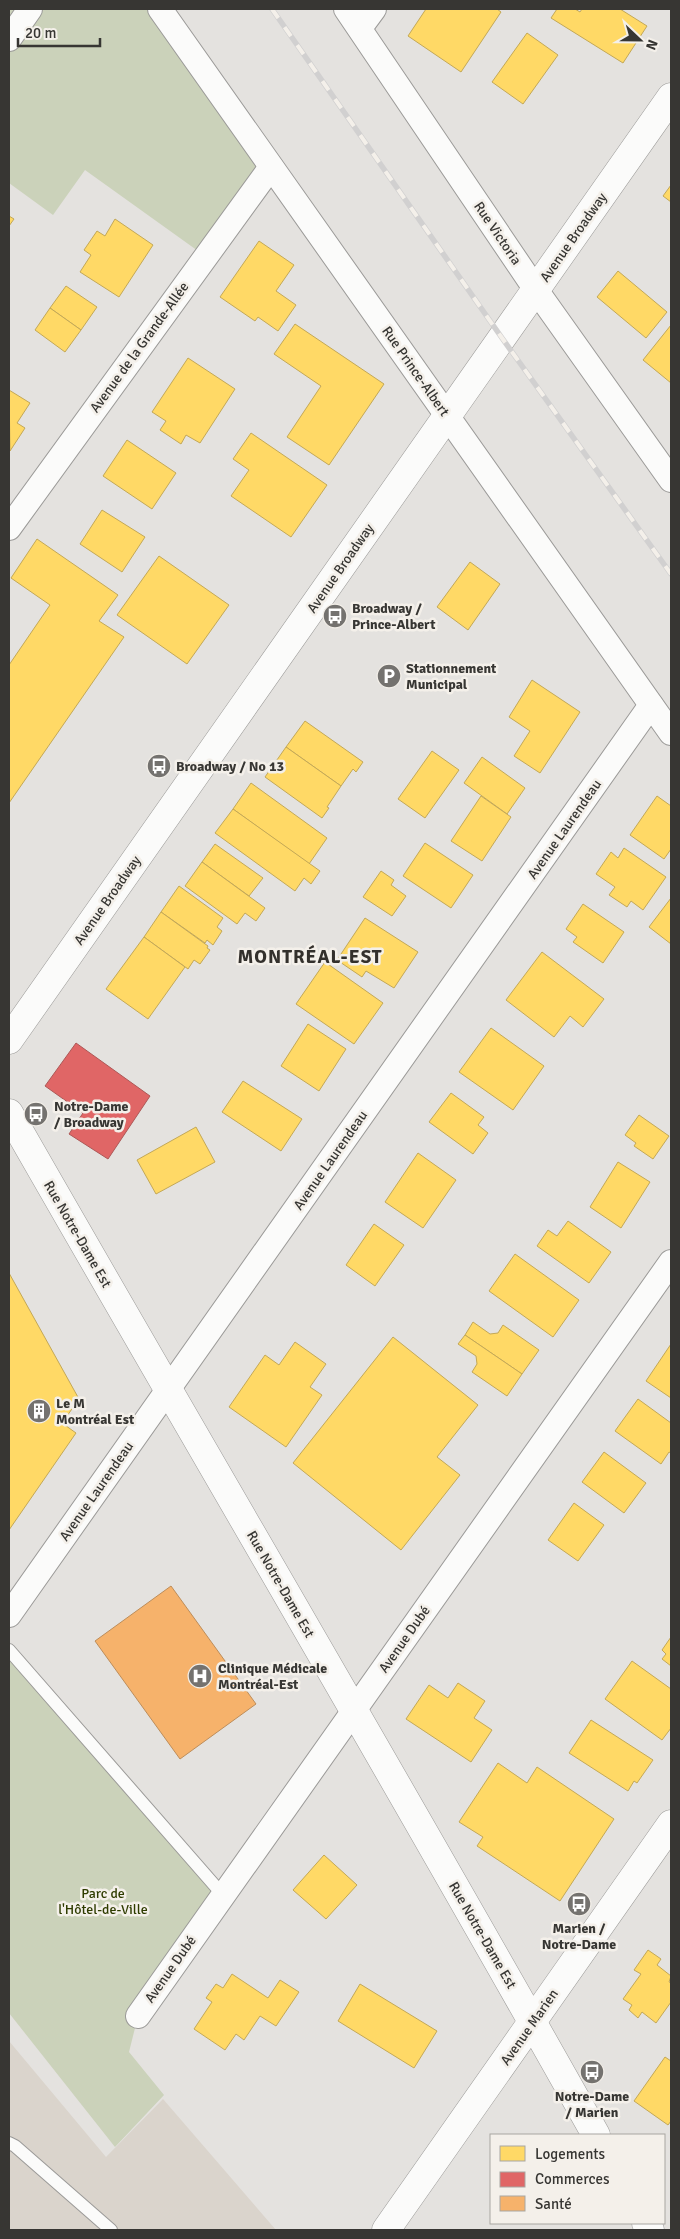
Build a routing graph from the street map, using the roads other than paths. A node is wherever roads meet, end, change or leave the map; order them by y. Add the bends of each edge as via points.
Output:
1 (30, 9) edge
2 (160, 9) edge
3 (346, 9) edge
4 (374, 9) edge
5 (360, 28) junction
6 (9, 39) edge
7 (671, 96) edge
8 (271, 167) junction
9 (536, 290) junction
10 (447, 416) junction
11 (671, 480) edge
12 (9, 528) edge
13 (651, 706) junction
14 (671, 733) edge
15 (9, 1040) edge
16 (9, 1113) edge
17 (671, 1262) edge
18 (167, 1390) junction
19 (9, 1615) edge
20 (9, 1650) edge
21 (355, 1709) junction
22 (671, 1824) edge
23 (223, 1895) junction
24 (138, 2016) dead end
25 (533, 2022) junction
26 (595, 2134) edge
27 (9, 2143) edge
28 (111, 2230) edge
29 (386, 2230) edge

1 - 6 street
2 - 8 street, Rue Prince-Albert
3 - 5 street, Rue Victoria
4 - 5 street
5 - 9 street, Rue Victoria
7 - 9 street, Avenue Broadway
8 - 10 street, Rue Prince-Albert
8 - 12 street, Avenue de la Grande-Allée
9 - 10 street, Avenue Broadway
9 - 11 street, Rue Victoria
10 - 13 street, Rue Prince-Albert
10 - 15 street, Avenue Broadway
13 - 14 street, Rue Prince-Albert
13 - 18 street, Avenue Laurendeau
16 - 18 street, Rue Notre-Dame Est
17 - 21 street, Avenue Dubé
18 - 19 street, Avenue Laurendeau
18 - 21 street, Rue Notre-Dame Est
20 - 23 lane
21 - 23 street, Avenue Dubé
21 - 25 street, Rue Notre-Dame Est
22 - 25 street, Avenue Marien
23 - 24 street, Avenue Dubé
25 - 26 street, Rue Notre-Dame Est
25 - 29 street, Avenue Marien
27 - 28 lane

